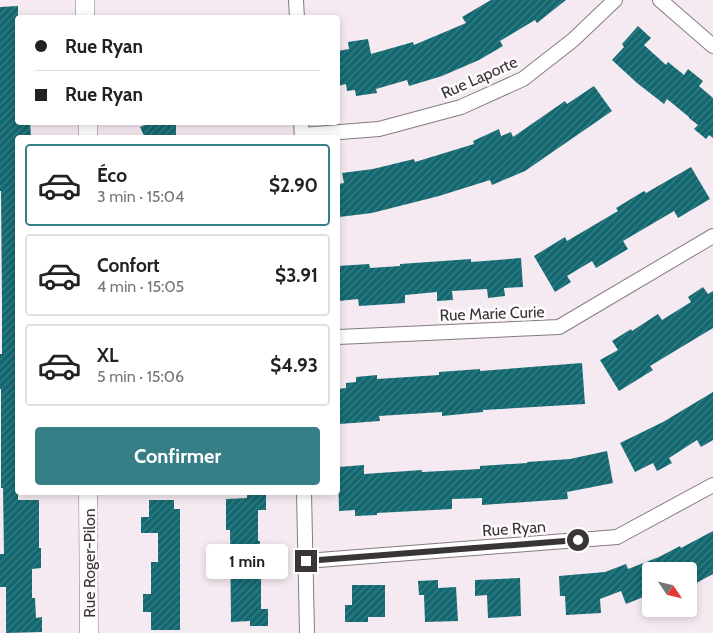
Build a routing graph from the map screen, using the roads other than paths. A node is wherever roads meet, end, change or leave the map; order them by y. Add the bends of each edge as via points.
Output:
1 (84, 0) edge
2 (296, 0) edge
3 (616, 0) edge
4 (660, 0) edge
5 (85, 15) edge
6 (297, 15) edge
7 (713, 46) edge
8 (302, 132) edge
9 (713, 236) edge
10 (340, 337) edge
11 (713, 485) edge
12 (88, 495) edge
13 (304, 495) edge
14 (306, 561) junction
15 (89, 633) edge
16 (307, 633) edge

1 - 5 street
2 - 6 street
3 - 8 street, Rue Laporte via 573,40 523,79 461,107 379,129
4 - 7 street
9 - 10 street, Rue Marie Curie via 559,328
11 - 14 street, Rue Ryan via 617,537
12 - 15 street, Rue Roger-Pilon
13 - 14 street
14 - 16 street

